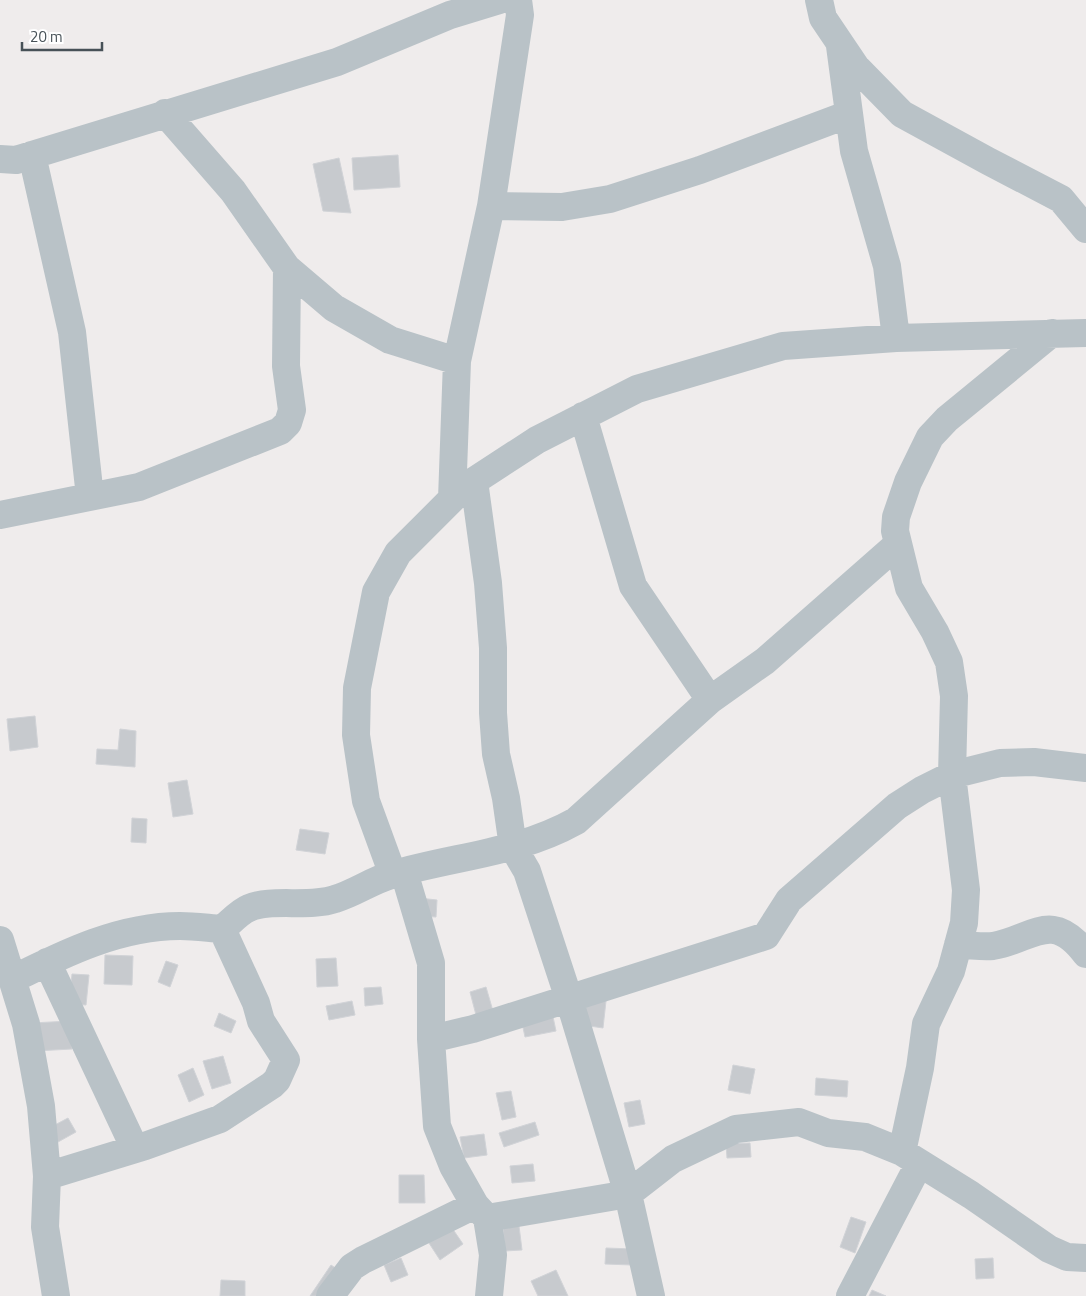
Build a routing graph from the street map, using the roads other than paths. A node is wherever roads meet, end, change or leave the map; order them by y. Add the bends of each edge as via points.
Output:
1 (499, 0) edge
2 (518, 0) edge
3 (818, 0) edge
4 (839, 42) junction
5 (165, 113) junction
6 (849, 114) junction
7 (32, 155) junction
8 (0, 159) edge
9 (491, 206) junction
10 (1086, 229) edge
11 (287, 268) junction
12 (1052, 333) junction
13 (1086, 333) edge
14 (896, 338) junction
15 (457, 361) junction
16 (583, 416) junction
17 (474, 481) junction
18 (90, 496) junction
19 (452, 499) junction
20 (0, 515) edge
21 (898, 544) junction
22 (710, 700) junction
23 (1086, 768) edge
24 (952, 775) junction
25 (513, 848) junction
26 (398, 874) junction
27 (222, 929) junction
28 (0, 940) edge
29 (958, 944) junction
30 (1086, 954) edge
31 (47, 962) junction
32 (13, 979) junction
33 (569, 999) junction
34 (431, 1039) junction
35 (135, 1149) junction
36 (910, 1158) junction
37 (47, 1176) junction
38 (628, 1194) junction
39 (481, 1211) junction
40 (1086, 1258) edge
41 (56, 1296) edge
42 (330, 1296) edge
43 (489, 1296) edge
44 (651, 1296) edge
45 (850, 1296) edge

1 - 5 street via 450,15 337,62
2 - 9 street via 520,15
3 - 4 street via 823,18
4 - 6 street
4 - 10 street via 856,67 902,114 1061,199
5 - 7 street
5 - 11 street via 233,191
6 - 9 street via 700,170 610,199 562,207
6 - 14 street via 854,152 887,266
7 - 8 street via 16,160
7 - 18 street via 72,332
9 - 15 street
11 - 15 street via 334,308 390,340
11 - 18 street via 286,366 292,410 288,423 280,432 139,487
12 - 13 street
12 - 14 street
12 - 21 street via 947,419 930,437 908,482 896,517
14 - 16 street via 783,346 637,389
15 - 19 street
16 - 17 street via 537,440
16 - 22 street via 633,586
17 - 19 street
17 - 25 street via 488,583 496,754
18 - 20 street
19 - 26 street via 398,553 376,592 357,688 356,735 366,801
21 - 22 street via 765,661
21 - 24 street via 908,588 936,632 949,662 954,696
22 - 25 street via 576,821 550,836
23 - 24 street via 1034,762 1000,763
24 - 29 street via 966,890 964,923
24 - 33 street via 898,806 789,900 766,936
25 - 26 street
25 - 33 street via 527,871
26 - 27 street via 368,883 335,899 312,904 247,908
26 - 34 street via 431,963
27 - 31 street via 179,926 139,930 95,941
27 - 35 street via 261,1021 286,1060 284,1067 272,1085 220,1119
28 - 32 street
29 - 30 street via 993,946 1035,930 1047,929 1062,933 1078,943
29 - 36 street via 951,971 926,1024
31 - 32 street
31 - 35 street
32 - 37 street via 26,1024 41,1106
33 - 34 street
33 - 38 street
34 - 39 street via 437,1126 453,1166
35 - 37 street
36 - 38 street via 865,1137 828,1133 799,1122 736,1129 673,1158
36 - 40 street via 972,1195 1049,1249 1067,1257
36 - 45 street
37 - 41 street via 45,1227
38 - 39 street
38 - 44 street
39 - 42 street via 352,1267
39 - 43 street via 493,1255

